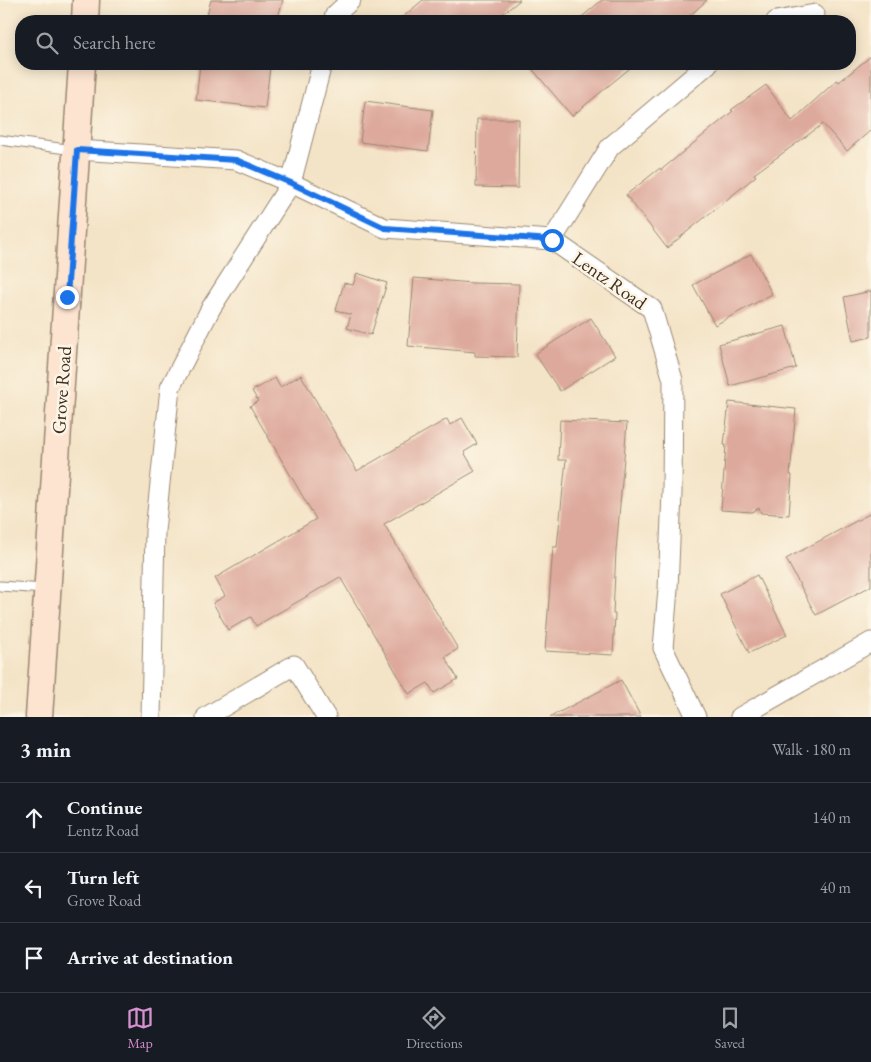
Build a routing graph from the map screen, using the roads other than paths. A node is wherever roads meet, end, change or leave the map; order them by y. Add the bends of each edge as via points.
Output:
1 (86, 0) edge
2 (351, 0) edge
3 (815, 14) dead end
4 (85, 15) edge
5 (335, 15) edge
6 (809, 15) edge
7 (82, 70) edge
8 (320, 70) edge
9 (701, 70) edge
10 (0, 140) edge
11 (77, 150) junction
12 (291, 183) junction
13 (552, 240) junction
14 (0, 586) edge
15 (48, 589) junction
16 (871, 642) edge
17 (39, 717) edge
18 (151, 717) edge
19 (206, 717) edge
20 (326, 717) edge
21 (696, 717) edge
22 (740, 717) edge

1 - 4 main road
2 - 5 street
3 - 6 street
7 - 11 main road, Grove Road
8 - 12 street
9 - 13 street via 610,147
10 - 11 lane
11 - 12 street via 236,160
11 - 15 main road, Grove Road
12 - 13 street via 385,228
12 - 18 street via 211,308 170,388 155,531
13 - 21 street, Lentz Road via 652,309 672,380 672,493 663,648
14 - 15 lane
15 - 17 main road, Grove Road
16 - 22 street
19 - 20 street via 294,665

